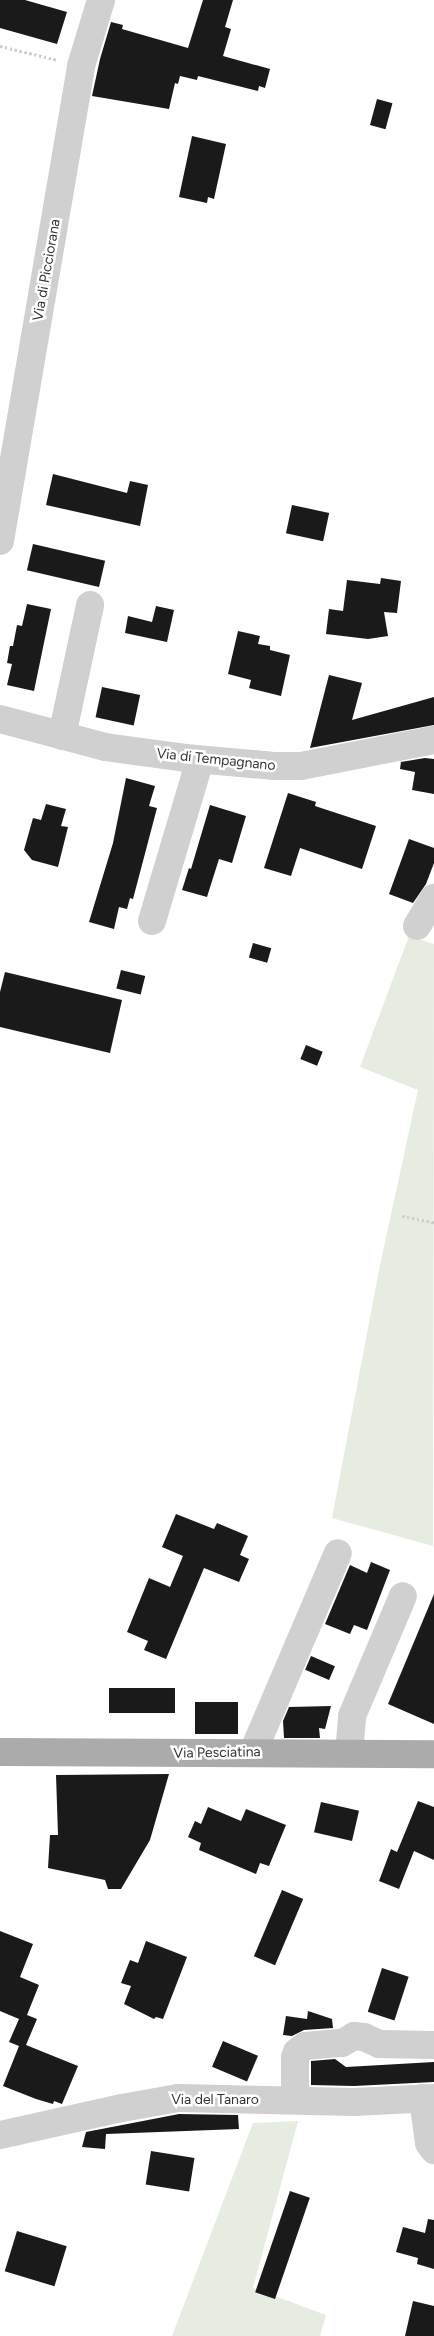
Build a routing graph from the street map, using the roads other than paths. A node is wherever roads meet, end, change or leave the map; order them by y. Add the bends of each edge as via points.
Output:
1 (101, 0) edge
2 (0, 541) edge
3 (90, 605) dead end
4 (0, 719) edge
5 (62, 736) junction
6 (434, 740) edge
7 (200, 760) junction
8 (434, 898) edge
9 (152, 921) dead end
10 (417, 926) dead end
11 (338, 1553) dead end
12 (403, 1596) dead end
13 (0, 1752) edge
14 (253, 1752) junction
15 (349, 1753) junction
16 (434, 1754) edge
17 (434, 2045) edge
18 (428, 2098) edge
19 (295, 2100) junction
20 (0, 2135) edge
21 (434, 2150) edge

1 - 2 street, Via di Picciorana via 81,66
3 - 5 street
4 - 5 street, Via di Tempagnano
5 - 7 street, Via di Tempagnano via 105,747
6 - 7 street, Via di Tempagnano via 301,766
7 - 9 street
8 - 10 street
11 - 14 street
12 - 15 street via 352,1716
13 - 14 main road, Via Pesciatina
14 - 15 main road, Via Pesciatina
15 - 16 main road, Via Pesciatina
17 - 19 street via 378,2044 354,2036 342,2042 305,2046 295,2058
18 - 19 street, Via del Tanaro via 354,2102
18 - 21 street via 429,2143
19 - 20 street, Via del Tanaro via 178,2098

